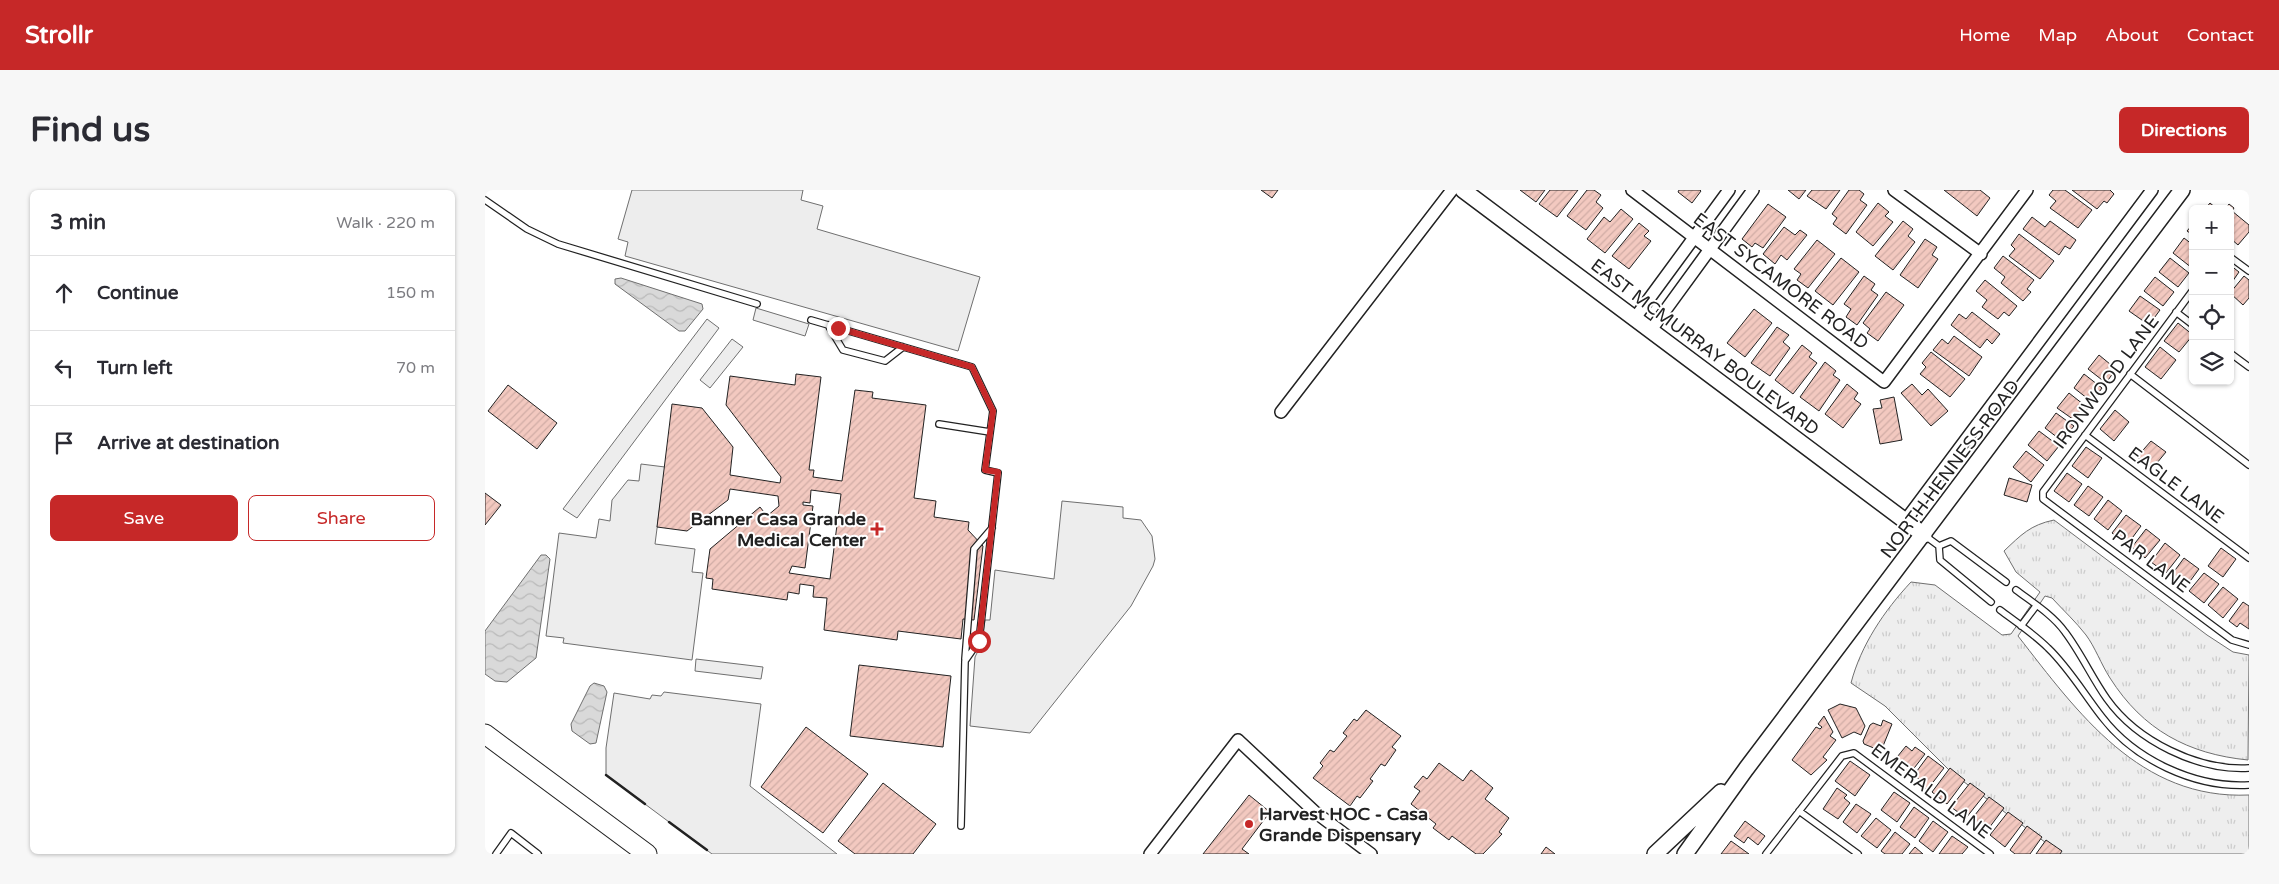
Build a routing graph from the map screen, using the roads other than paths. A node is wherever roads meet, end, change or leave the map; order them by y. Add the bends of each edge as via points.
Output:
1 (1451, 190) edge
2 (1463, 190) edge
3 (1632, 190) edge
4 (1729, 190) edge
5 (1753, 190) edge
6 (1894, 190) edge
7 (2027, 190) edge
8 (2152, 190) edge
9 (2182, 190) edge
10 (1910, 195) edge
11 (485, 200) edge
12 (1694, 236) junction
13 (1711, 249) junction
14 (1981, 254) junction
15 (2234, 260) edge
16 (2249, 271) edge
17 (2189, 295) edge
18 (757, 304) dead end
19 (2176, 312) junction
20 (1635, 318) junction
21 (811, 320) dead end
22 (2189, 321) edge
23 (827, 324) junction
24 (1651, 330) junction
25 (903, 347) junction
26 (2234, 356) edge
27 (2249, 367) edge
28 (2130, 374) junction
29 (1281, 412) dead end
30 (939, 424) dead end
31 (990, 432) junction
32 (2085, 436) junction
33 (2249, 465) edge
34 (2043, 492) joint
35 (1905, 521) junction
36 (992, 528) junction
37 (1924, 535) junction
38 (1939, 546) junction
39 (2249, 558) edge
40 (2006, 582) dead end
41 (2016, 590) dead end
42 (1991, 602) dead end
43 (2036, 606) junction
44 (2000, 610) dead end
45 (2021, 626) junction
46 (2249, 645) edge
47 (965, 661) junction
48 (485, 734) edge
49 (2249, 768) edge
50 (1745, 769) junction
51 (2249, 784) edge
52 (1799, 811) junction
53 (961, 826) dead end
54 (635, 847) edge
55 (496, 854) edge
56 (539, 854) edge
57 (1150, 854) edge
58 (1371, 854) edge
59 (1655, 854) edge
60 (1685, 854) edge
61 (1767, 854) edge
62 (1858, 854) edge
63 (1989, 854) edge

1 - 29 street
2 - 20 street, EAST MCMURRAY BOULEVARD
3 - 12 street, EAST SYCAMORE ROAD
4 - 12 street
5 - 13 street
6 - 10 street
7 - 14 street
8 - 35 street
9 - 37 street, NORTH HENNESS ROAD
10 - 14 street
11 - 18 lane via 527,229 558,244
12 - 13 street, EAST SYCAMORE ROAD
12 - 20 street
13 - 14 street, EAST SYCAMORE ROAD via 1884,382
13 - 24 street
15 - 16 lane
17 - 19 lane, IRONWOOD LANE
19 - 22 lane
19 - 28 lane, IRONWOOD LANE
20 - 24 street, EAST MCMURRAY BOULEVARD
21 - 23 lane
23 - 25 lane
23 - 25 lane via 843,350 885,361
24 - 35 street, EAST MCMURRAY BOULEVARD
25 - 31 lane via 972,367 993,411
26 - 27 lane
28 - 32 lane, IRONWOOD LANE
28 - 33 lane
30 - 31 lane
31 - 36 lane via 985,470 998,472
32 - 34 lane, IRONWOOD LANE
32 - 39 lane, EAGLE LANE
34 - 46 lane, PAR LANE via 2043,500 2232,640
35 - 37 street, EAST MCMURRAY BOULEVARD
36 - 47 lane via 979,641
36 - 47 lane via 974,549
37 - 38 lane
37 - 50 street, NORTH HENNESS ROAD
38 - 40 lane via 1951,541
38 - 42 lane via 1939,560
41 - 43 lane
43 - 45 lane
43 - 49 lane via 2064,630 2108,700 2139,732 2185,758 2217,766
44 - 45 lane
45 - 51 lane via 2049,648 2103,719 2140,753 2171,770 2205,781
47 - 53 lane
48 - 54 main road
50 - 59 street, NORTH HENNESS ROAD
50 - 60 street, NORTH HENNESS ROAD
52 - 61 lane
52 - 62 lane
52 - 63 lane, EMERALD LANE via 1842,756 1854,752
55 - 56 lane via 511,833
57 - 58 street via 1238,740 1315,812

